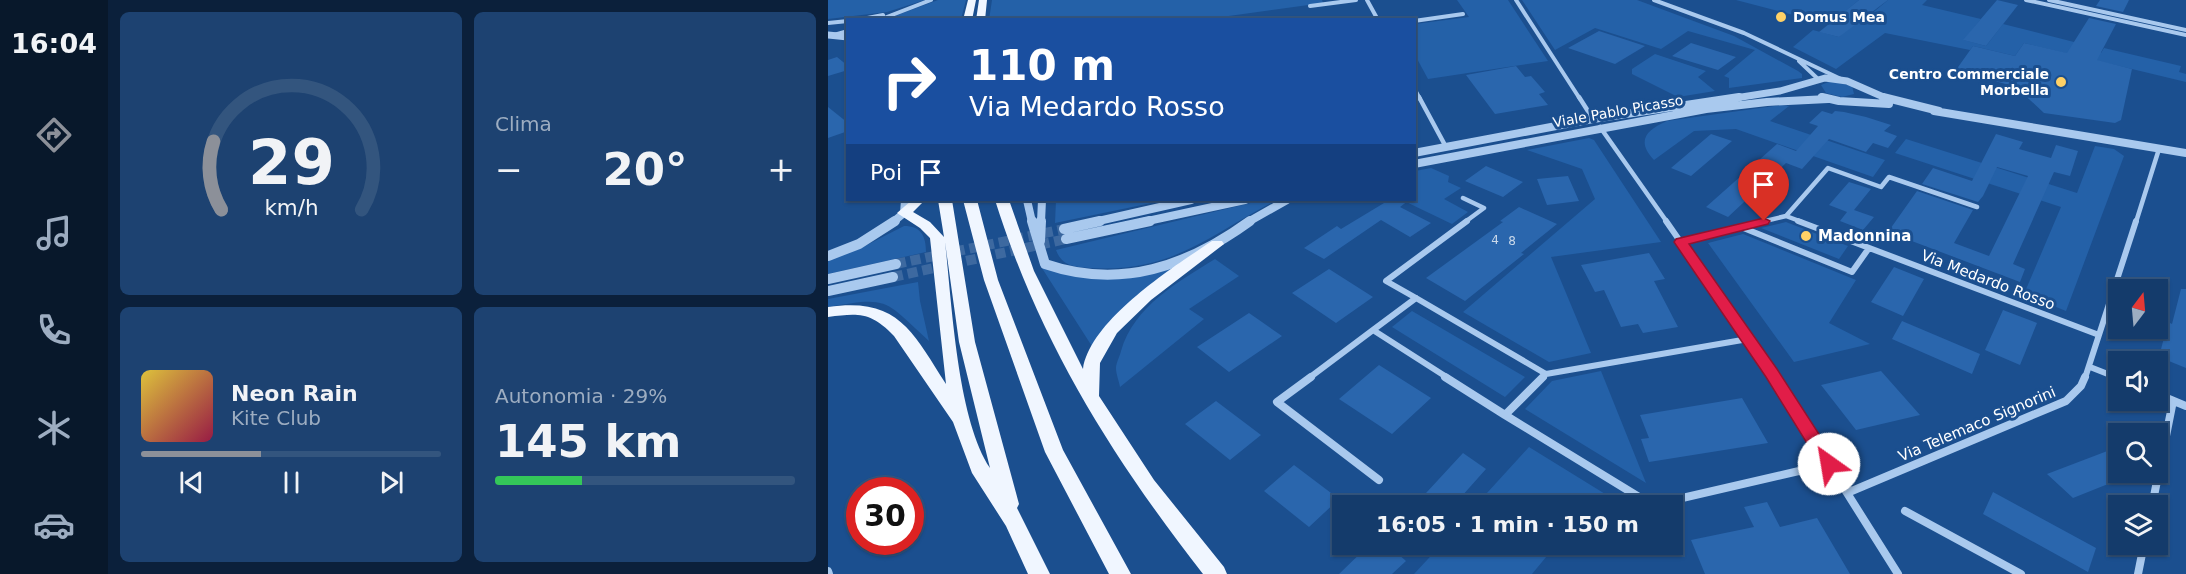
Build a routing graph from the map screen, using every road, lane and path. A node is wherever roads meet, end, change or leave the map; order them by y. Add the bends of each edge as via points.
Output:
1 (931, 0) edge
2 (972, 0) edge
3 (983, 0) edge
4 (1356, 0) edge
5 (1367, 0) edge
6 (1516, 0) edge
7 (1654, 0) edge
8 (2026, 0) edge
9 (2049, 0) edge
10 (1310, 6) dead end
11 (2073, 8) junction
12 (902, 11) junction
13 (1463, 14) dead end
14 (867, 18) edge
15 (884, 18) edge
16 (968, 18) edge
17 (980, 18) edge
18 (1377, 18) edge
19 (846, 21) edge
20 (1416, 21) edge
21 (828, 23) edge
22 (2168, 28) junction
23 (2186, 30) edge
24 (846, 31) edge
25 (831, 35) edge
26 (2186, 35) edge
27 (846, 37) edge
28 (1796, 58) junction
29 (1842, 79) junction
30 (1816, 80) junction
31 (1862, 89) junction
32 (1416, 92) edge
33 (1828, 99) junction
34 (1850, 102) junction
35 (1939, 111) junction
36 (1593, 119) junction
37 (1599, 127) junction
38 (1446, 147) junction
39 (2159, 149) junction
40 (1416, 153) edge
41 (2186, 153) edge
42 (1416, 164) edge
43 (1462, 198) dead end
44 (945, 201) edge
45 (970, 201) edge
46 (974, 201) edge
47 (1002, 201) edge
48 (1027, 201) edge
49 (1042, 201) edge
50 (1187, 201) edge
51 (1240, 201) edge
52 (1284, 201) edge
53 (904, 206) edge
54 (1977, 207) dead end
55 (1786, 216) junction
56 (976, 219) junction
57 (1741, 227) junction
58 (1681, 242) junction
59 (1217, 244) junction
60 (1869, 248) junction
61 (1040, 253) junction
62 (828, 256) edge
63 (896, 264) tunnel mouth
64 (893, 277) tunnel mouth
65 (828, 279) edge
66 (828, 291) edge
67 (1416, 298) junction
68 (828, 312) edge
69 (1373, 330) junction
70 (2099, 335) junction
71 (1748, 339) junction
72 (2090, 367) junction
73 (1546, 374) junction
74 (2108, 374) edge
75 (1091, 398) junction
76 (2168, 399) edge
77 (2173, 401) junction
78 (2186, 406) edge
79 (1505, 415) junction
80 (963, 424) junction
81 (1829, 464) junction
82 (1378, 480) dead end
83 (1847, 493) junction
84 (2154, 495) edge
85 (1905, 511) dead end
86 (1013, 520) junction
87 (2142, 555) edge
88 (1039, 574) edge
89 (1120, 574) edge
90 (1216, 574) edge
91 (1899, 574) edge
92 (2021, 574) edge
93 (2138, 574) edge

1 - 12 street
2 - 16 main road
3 - 17 main road
4 - 10 street
5 - 18 street
6 - 36 street
7 - 28 street via 1744,33
8 - 11 street
9 - 11 street
11 - 22 street
12 - 14 street
12 - 15 street
13 - 20 street
19 - 21 street
22 - 23 street
22 - 26 street
24 - 25 street
25 - 27 street
28 - 29 street
28 - 30 street
29 - 30 street, Viale Pablo Picasso
29 - 31 street, Viale Pablo Picasso
30 - 33 street via 1811,86 1814,92
30 - 36 street, Viale Pablo Picasso via 1780,91
31 - 34 street via 1862,98
31 - 35 street, Viale Pablo Picasso
32 - 38 street
33 - 34 street, Viale Pablo Picasso
33 - 37 street, Viale Pablo Picasso via 1746,103
34 - 35 street, Viale Pablo Picasso
35 - 39 street, Viale Pablo Picasso
36 - 38 street, Viale Pablo Picasso
37 - 42 street, Viale Pablo Picasso
37 - 58 street
38 - 40 street, Viale Pablo Picasso
39 - 41 street, Viale Pablo Picasso
39 - 70 street, Via Telemaco Signorini
43 - 67 street via 1484,208 1386,281
44 - 86 main road via 967,342
45 - 56 main road
46 - 56 main road
47 - 75 main road via 1046,312
48 - 61 street
49 - 61 street
50 - 51 street via 1065,234
52 - 59 street
53 - 62 street via 876,237
53 - 80 main road via 937,237
54 - 55 street via 1889,177 1881,187 1828,168
55 - 57 street
55 - 60 street, Via Medardo Rosso
56 - 89 main road via 991,280 1054,452
57 - 58 street
57 - 60 street via 1852,272
58 - 71 street
59 - 61 street via 1148,271 1083,276 1045,264
59 - 75 main road via 1131,309 1102,341 1092,364
60 - 70 street, Via Medardo Rosso
63 - 65 street
64 - 66 street
67 - 69 street
67 - 73 street
68 - 80 main road via 865,309 893,324
69 - 79 street
69 - 82 street via 1277,402
70 - 72 street, Via Telemaco Signorini
71 - 73 street
71 - 81 street
72 - 74 street
72 - 83 street, Via Telemaco Signorini via 2081,386 2066,401
73 - 79 street
75 - 90 main road via 1139,475
76 - 77 street
77 - 78 street
77 - 84 street
79 - 81 street via 1652,505
80 - 86 main road via 979,467
81 - 83 street
83 - 91 street
85 - 92 street
86 - 88 main road
87 - 93 street

